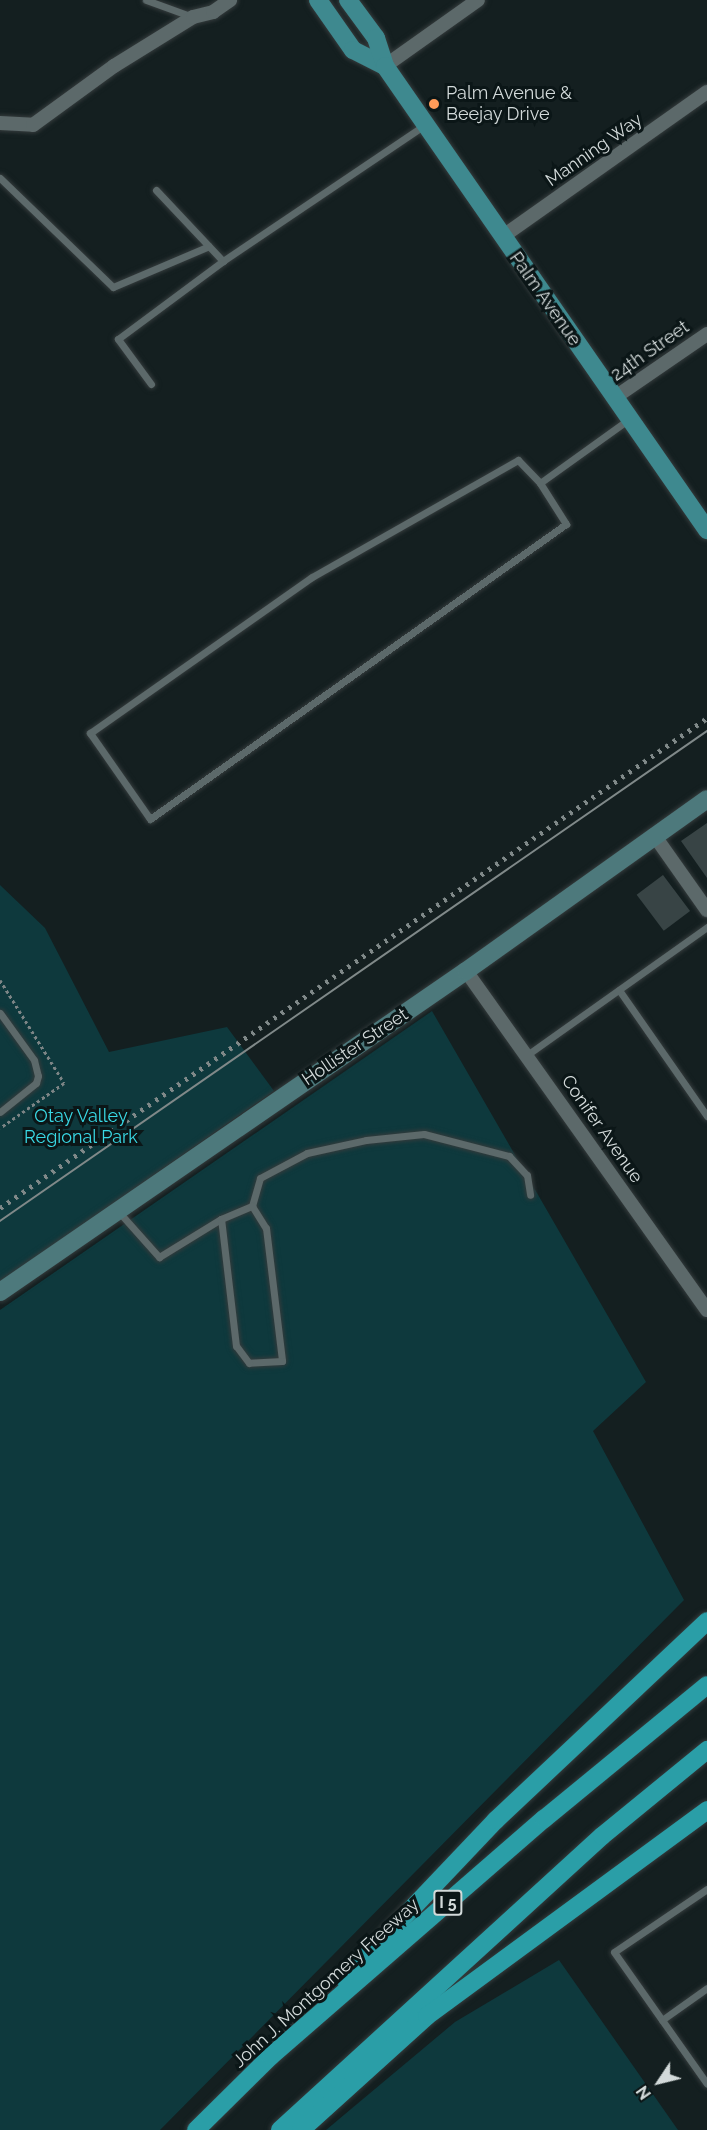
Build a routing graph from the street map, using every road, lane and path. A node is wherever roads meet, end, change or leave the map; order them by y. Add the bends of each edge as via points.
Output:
1 (146, 0) edge
2 (162, 0) edge
3 (230, 0) edge
4 (318, 0) edge
5 (348, 0) edge
6 (478, 0) edge
7 (166, 8) junction
8 (193, 17) junction
9 (385, 66) junction
10 (707, 92) edge
11 (0, 123) edge
12 (425, 125) junction
13 (0, 178) edge
14 (156, 190) dead end
15 (502, 237) junction
16 (209, 246) junction
17 (223, 261) junction
18 (707, 334) edge
19 (151, 384) dead end
20 (614, 398) junction
21 (629, 419) junction
22 (540, 483) junction
23 (707, 530) edge
24 (707, 799) edge
25 (654, 835) junction
26 (707, 910) edge
27 (707, 927) edge
28 (466, 971) junction
29 (619, 990) junction
30 (0, 1013) edge
31 (527, 1055) junction
32 (0, 1112) edge
33 (707, 1116) edge
34 (530, 1195) dead end
35 (252, 1206) junction
36 (117, 1210) junction
37 (221, 1219) junction
38 (0, 1292) edge
39 (707, 1310) edge
40 (707, 1621) edge
41 (707, 1685) edge
42 (707, 1750) edge
43 (707, 1810) edge
44 (707, 1889) edge
45 (707, 1988) edge
46 (662, 2020) junction
47 (271, 2056) junction
48 (707, 2085) edge
49 (196, 2130) edge
50 (280, 2130) edge
51 (301, 2130) edge

1 - 7 lane
2 - 7 lane
3 - 8 street via 213,12
4 - 9 main road, Palm Avenue via 354,50
5 - 9 main road, Palm Avenue via 376,38
6 - 9 street
7 - 8 lane
8 - 11 street via 114,66 33,125
9 - 12 main road, Palm Avenue
10 - 15 street, Manning Way
12 - 15 main road, Palm Avenue
12 - 17 lane
13 - 16 lane via 114,287
14 - 16 lane
15 - 20 main road, Palm Avenue
16 - 17 lane
17 - 19 lane via 118,339
18 - 20 street, 24th Street
20 - 21 main road, Palm Avenue
21 - 22 lane
21 - 23 main road, Palm Avenue
22 - 22 lane via 518,460 312,577 90,736 153,820 566,524
24 - 25 main road, Hollister Street
25 - 26 street
25 - 28 main road, Hollister Street
27 - 29 lane
28 - 31 street, Conifer Avenue
28 - 36 main road, Hollister Street
29 - 31 lane
29 - 33 lane
30 - 32 lane via 34,1060 38,1076 36,1083
31 - 39 street, Conifer Avenue
34 - 35 lane via 527,1175 510,1156 424,1134 366,1140 308,1153 260,1178
35 - 37 lane
35 - 37 lane via 266,1228 282,1361 249,1363 236,1346
36 - 37 lane via 159,1257
36 - 38 main road, Hollister Street
40 - 47 highway via 496,1820
41 - 47 highway, John J. Montgomery Freeway / I 5 via 544,1819
42 - 50 highway via 602,1836
43 - 51 highway via 427,2016
44 - 46 lane via 614,1952
45 - 46 lane
46 - 48 lane
47 - 49 highway, John J. Montgomery Freeway / I 5

